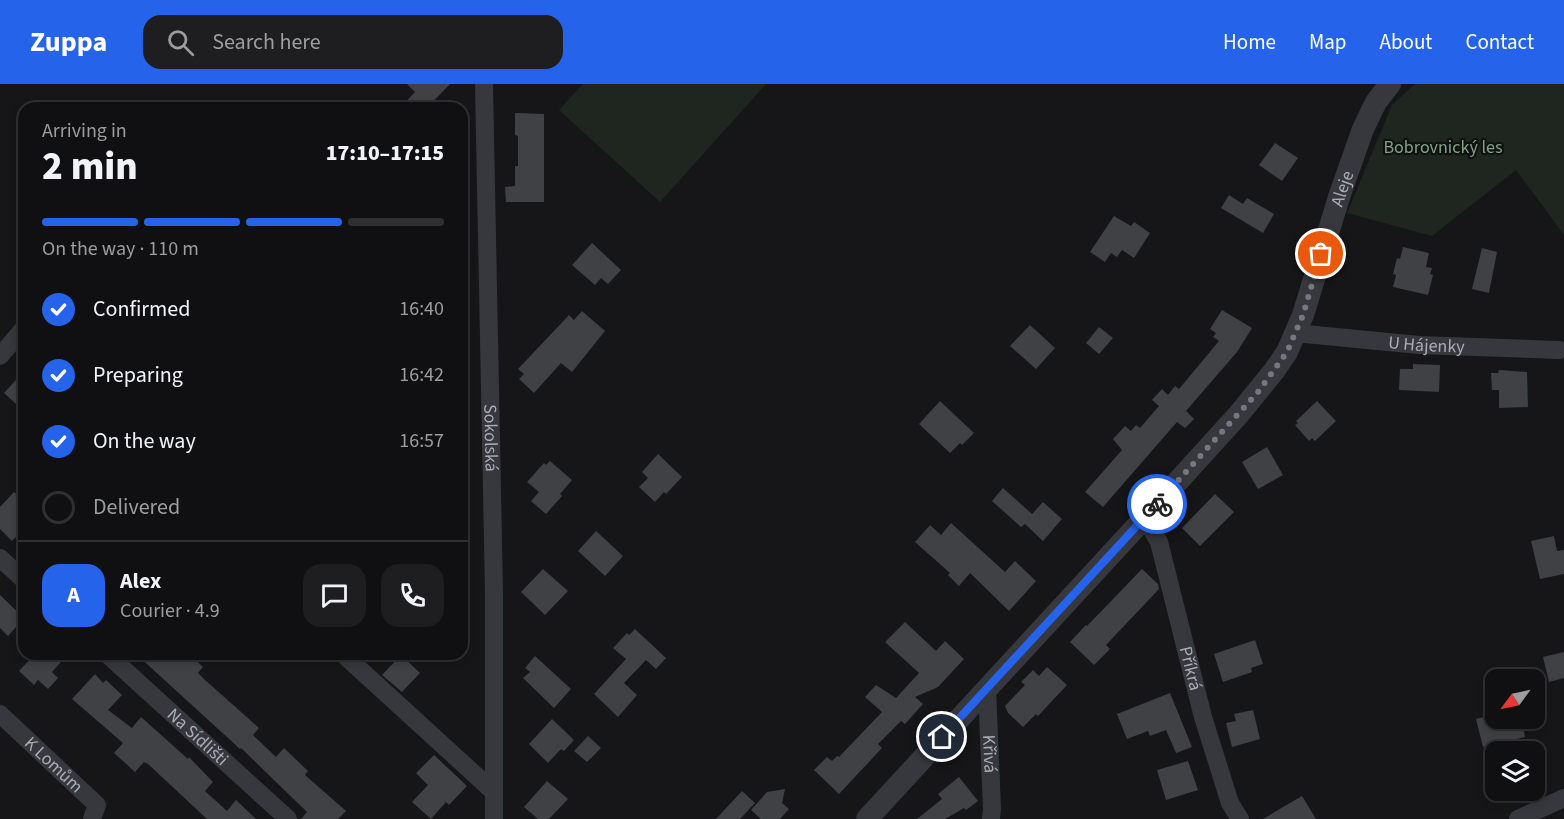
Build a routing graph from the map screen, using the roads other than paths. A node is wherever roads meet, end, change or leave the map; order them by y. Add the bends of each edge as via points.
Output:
1 (484, 84) edge
2 (1390, 84) edge
3 (1295, 333) junction
4 (18, 335) edge
5 (1559, 350) dead end
6 (0, 356) edge
7 (1142, 519) junction
8 (0, 558) edge
9 (18, 574) edge
10 (114, 660) edge
11 (350, 660) edge
12 (987, 688) junction
13 (0, 714) edge
14 (494, 792) junction
15 (1564, 798) edge
16 (92, 819) edge
17 (288, 819) edge
18 (494, 819) edge
19 (867, 819) edge
20 (991, 819) edge
21 (1240, 819) edge
22 (1518, 819) edge

1 - 14 street, Sokolská
2 - 3 street, Aleje via 1376,102 1355,149
3 - 5 street, U Hájenky via 1419,345
3 - 7 street, Aleje via 1287,352 1258,392
4 - 6 street
7 - 12 street, Aleje
7 - 21 street, Příkrá via 1159,542 1203,717 1230,803
8 - 9 street
10 - 17 street, Na Sídlišti
11 - 14 street
12 - 19 street, Aleje
12 - 20 street, Křivá
13 - 16 street, K Lomům via 97,805
14 - 18 street, Sokolská
15 - 22 street

